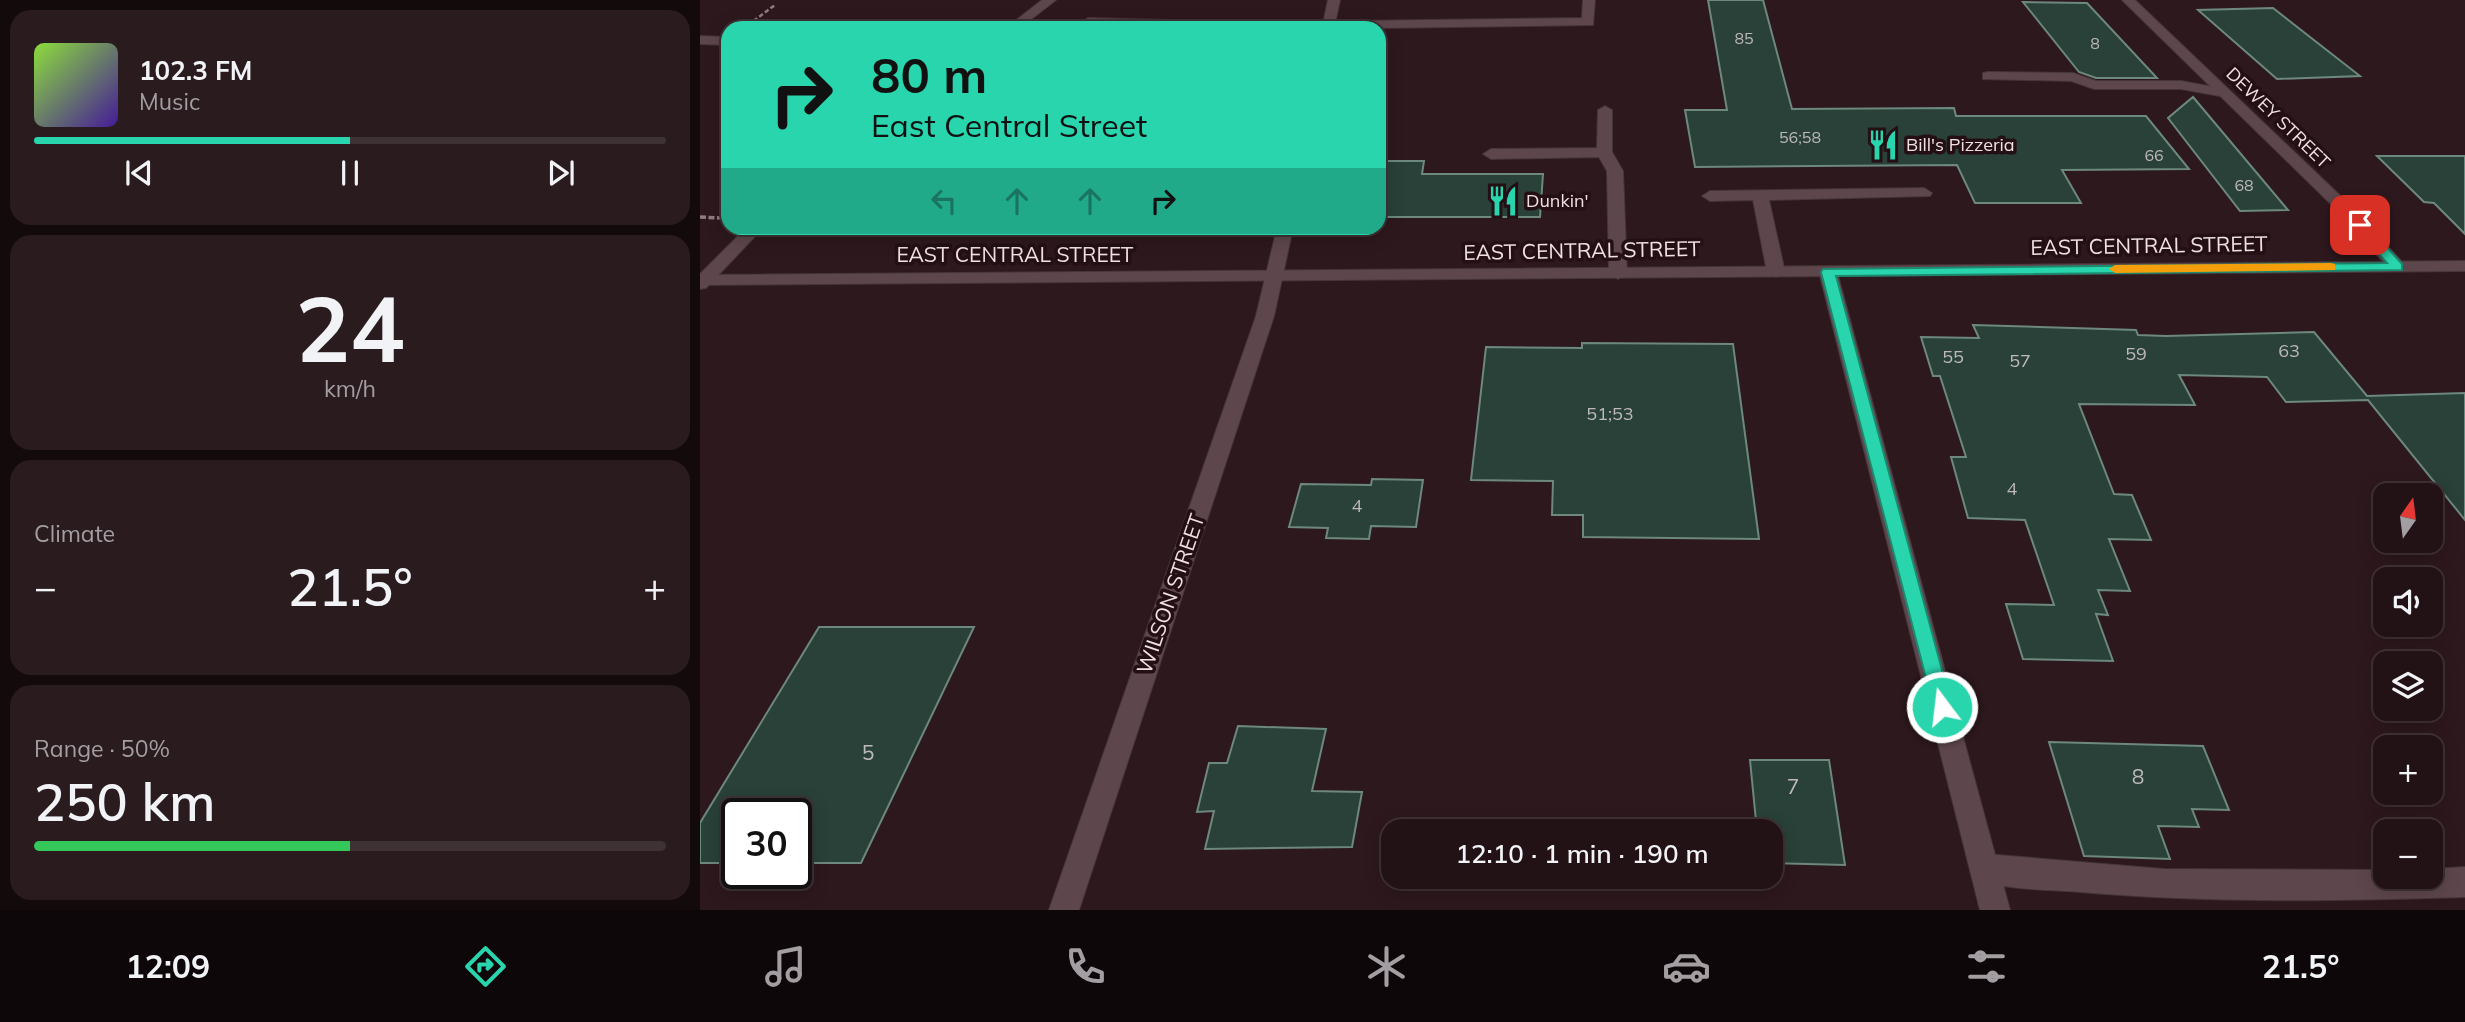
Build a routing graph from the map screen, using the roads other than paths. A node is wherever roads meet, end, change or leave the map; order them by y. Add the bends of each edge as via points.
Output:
1 (1050, 0) edge
2 (1334, 0) edge
3 (1589, 0) edge
4 (2128, 0) edge
5 (1022, 21) edge
6 (1329, 21) edge
7 (1386, 25) edge
8 (700, 40) edge
9 (721, 41) edge
10 (1988, 76) dead end
11 (2225, 93) junction
12 (1605, 110) dead end
13 (1604, 152) junction
14 (1491, 154) dead end
15 (1924, 192) dead end
16 (1760, 195) junction
17 (1710, 196) dead end
18 (747, 235) edge
19 (1284, 235) edge
20 (2465, 266) edge
21 (2397, 267) junction
22 (1776, 272) junction
23 (1828, 272) junction
24 (1618, 274) junction
25 (1275, 277) junction
26 (701, 281) edge
27 (1985, 869) junction
28 (2465, 882) edge
29 (1064, 910) edge
30 (1996, 910) edge

1 - 5 street
2 - 6 street
3 - 7 street via 1588,22
4 - 11 street, DEWEY STREET
8 - 9 street
10 - 11 street via 2073,77 2094,85 2181,85
11 - 21 street, DEWEY STREET via 2348,212
12 - 13 street
13 - 14 street
13 - 24 street via 1615,171
15 - 16 street
16 - 17 street
16 - 22 street
18 - 26 street
19 - 25 street, WILSON STREET
20 - 21 street, EAST CENTRAL STREET
21 - 23 street, EAST CENTRAL STREET
22 - 23 street, EAST CENTRAL STREET
22 - 24 street, EAST CENTRAL STREET
23 - 27 street
24 - 25 street, EAST CENTRAL STREET
25 - 26 street, EAST CENTRAL STREET
25 - 29 street, WILSON STREET
27 - 28 street via 2176,883
27 - 30 street

